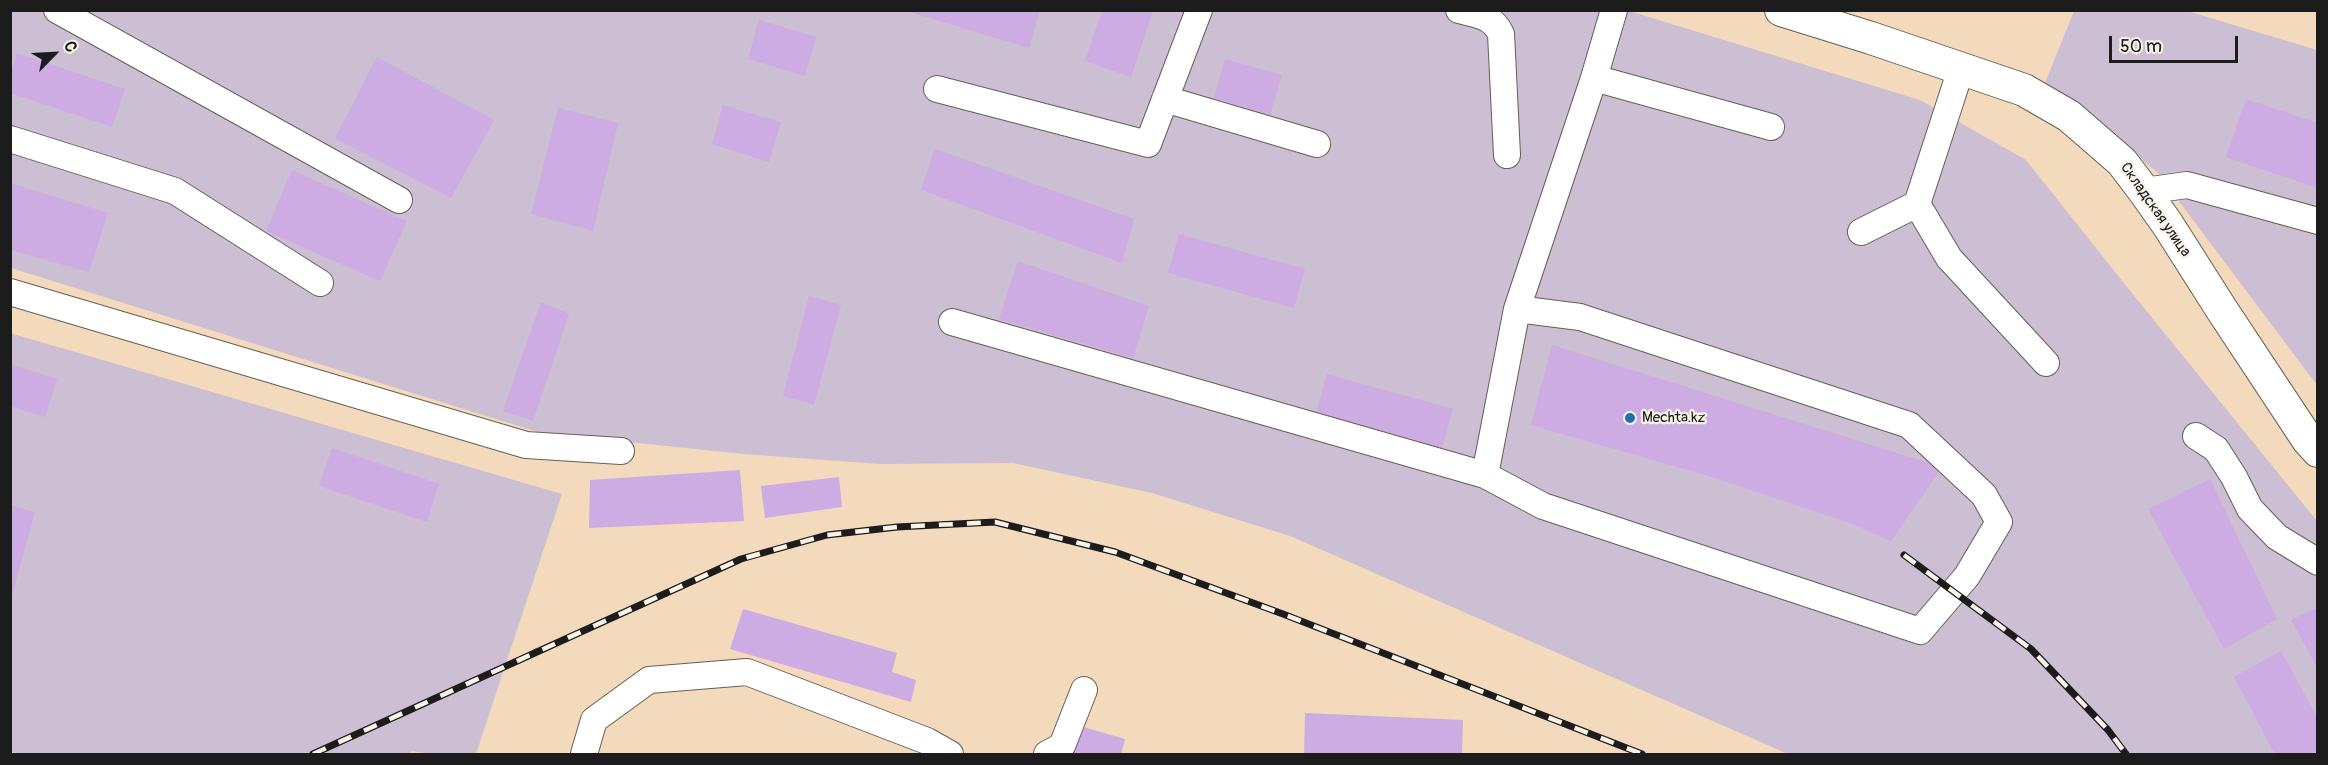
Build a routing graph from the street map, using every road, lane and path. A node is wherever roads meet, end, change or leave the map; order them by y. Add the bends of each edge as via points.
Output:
1 (57, 10) edge
2 (1199, 10) edge
3 (1459, 10) edge
4 (1614, 10) edge
5 (1781, 10) edge
6 (1961, 69) junction
7 (1594, 78) junction
8 (937, 89) dead end
9 (1165, 99) junction
10 (1771, 127) dead end
11 (10, 140) edge
12 (1317, 144) dead end
13 (1507, 155) dead end
14 (2144, 191) junction
15 (399, 201) dead end
16 (1917, 204) junction
17 (2318, 221) edge
18 (1861, 232) dead end
19 (320, 283) dead end
20 (10, 292) edge
21 (1517, 309) junction
22 (952, 322) dead end
23 (2046, 363) dead end
24 (2196, 436) dead end
25 (621, 451) dead end
26 (2318, 451) edge
27 (1485, 476) junction
28 (2318, 562) edge
29 (1084, 690) dead end
30 (584, 754) edge
31 (950, 754) edge
32 (1047, 754) edge

1 - 15 lane
2 - 9 lane
3 - 13 lane via 1488,17 1501,34
4 - 7 lane
5 - 6 main road, Складская улица
6 - 14 main road, Складская улица via 2024,90 2069,116 2122,162
6 - 16 lane
7 - 10 lane
7 - 21 lane
8 - 9 lane via 1148,144
9 - 12 lane
11 - 19 lane via 175,190
14 - 17 lane via 2187,185
14 - 26 main road, Складская улица
16 - 18 lane
16 - 23 lane via 1949,258
20 - 25 lane via 526,445
21 - 27 lane
21 - 27 lane via 1580,317 1909,425 1984,495 1999,522 1967,576 1920,631 1543,506
22 - 27 lane
24 - 28 lane via 2216,448 2250,508 2277,537
29 - 32 lane via 1062,746
30 - 31 lane via 594,720 649,681 747,672 927,741

